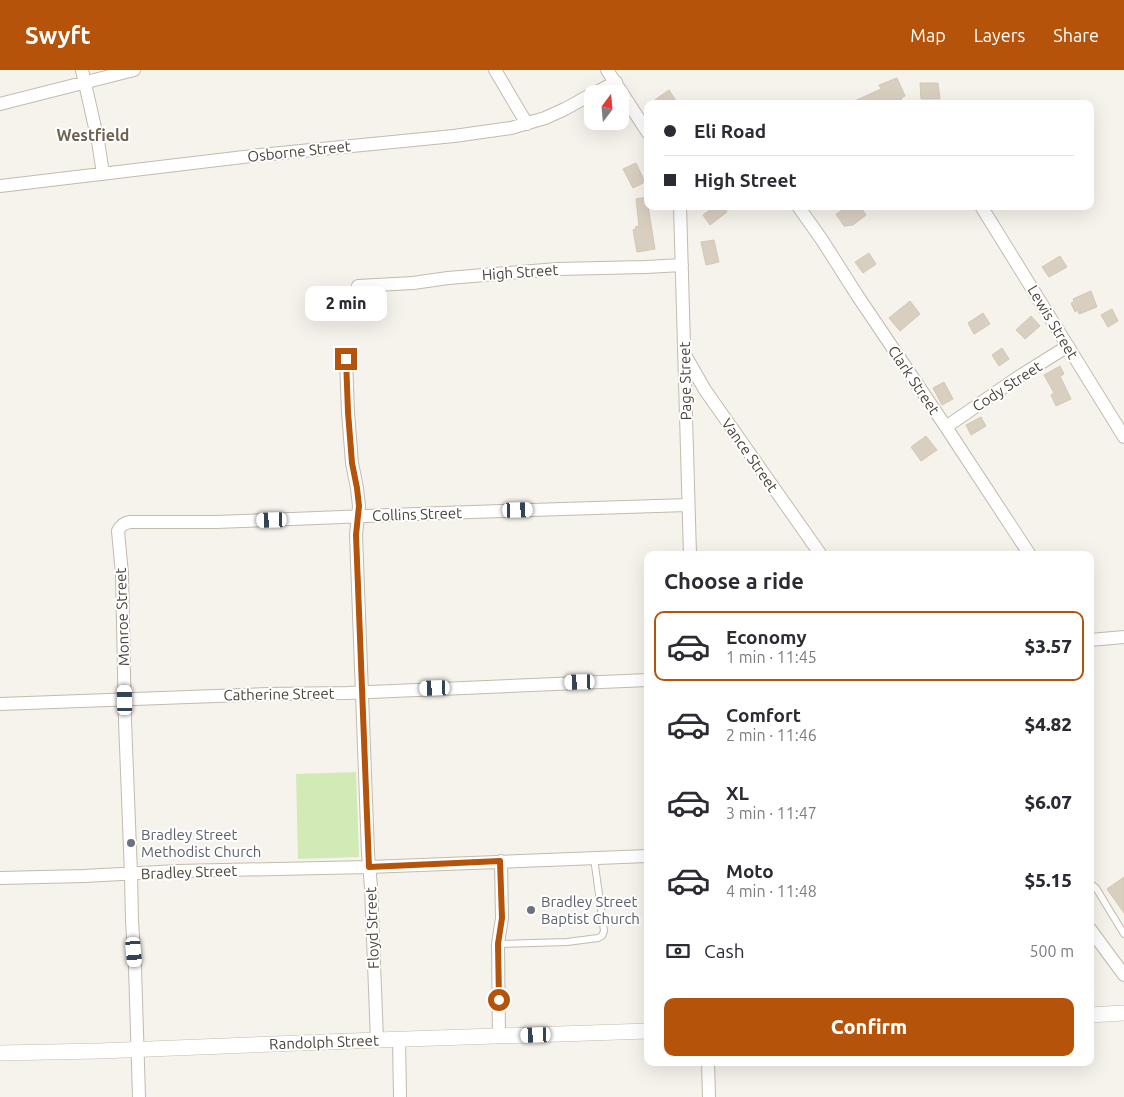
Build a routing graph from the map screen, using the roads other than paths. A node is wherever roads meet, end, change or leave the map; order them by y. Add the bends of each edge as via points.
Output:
1 (134, 70) edge
2 (495, 70) edge
3 (607, 70) edge
4 (83, 76) edge
5 (616, 82) junction
6 (610, 85) edge
7 (584, 99) edge
8 (0, 104) edge
9 (527, 124) junction
10 (644, 127) edge
11 (103, 174) junction
12 (0, 186) edge
13 (680, 210) edge
14 (801, 210) edge
15 (984, 210) edge
16 (682, 265) junction
17 (358, 286) dead end
18 (1068, 346) junction
19 (684, 353) junction
20 (346, 359) dead end
21 (946, 427) junction
22 (1124, 437) edge
23 (688, 505) junction
24 (358, 517) junction
25 (147, 522) joint
26 (690, 551) edge
27 (818, 551) edge
28 (1027, 551) edge
29 (1124, 637) edge
30 (1094, 640) edge
31 (644, 680) edge
32 (362, 692) junction
33 (125, 700) junction
34 (0, 704) edge
35 (644, 856) edge
36 (594, 858) junction
37 (500, 861) junction
38 (369, 867) junction
39 (131, 874) junction
40 (0, 878) edge
41 (1094, 886) edge
42 (1094, 934) edge
43 (1124, 934) edge
44 (498, 944) junction
45 (1124, 975) edge
46 (1124, 1013) edge
47 (1094, 1014) edge
48 (644, 1031) edge
49 (499, 1037) junction
50 (399, 1039) junction
51 (377, 1040) junction
52 (137, 1049) junction
53 (0, 1053) edge
54 (708, 1066) edge
55 (139, 1097) edge
56 (400, 1097) edge
57 (709, 1097) edge

1 - 4 street
2 - 9 street
3 - 5 street
4 - 8 street
4 - 11 street
5 - 6 street, Osborne Street
5 - 10 street
7 - 9 street, Osborne Street
9 - 11 street, Osborne Street via 454,136
11 - 12 street, Osborne Street
13 - 16 street, Page Street
14 - 21 street, Clark Street
15 - 18 street, Lewis Street
16 - 17 street, High Street via 557,269
16 - 19 street, Page Street
18 - 21 street, Cody Street
18 - 22 street, Lewis Street
19 - 23 street, Page Street
19 - 27 street, Vance Street via 705,390
20 - 24 street
21 - 28 street, Clark Street
23 - 24 street, Collins Street
23 - 26 street, Page Street
24 - 25 street, Collins Street
24 - 32 street, Floyd Street
25 - 33 street, Monroe Street via 125,523 118,530
29 - 30 street
31 - 32 street, Catherine Street
32 - 33 street, Catherine Street
32 - 38 street, Floyd Street
33 - 34 street, Catherine Street
33 - 39 street, Monroe Street
35 - 36 street, Bradley Street
36 - 37 street, Bradley Street
36 - 44 lane via 602,936 567,942
37 - 38 street, Bradley Street
37 - 44 street via 502,918
38 - 39 street, Bradley Street
38 - 51 street, Floyd Street
39 - 40 street, Bradley Street
39 - 52 street, Monroe Street
41 - 43 lane
42 - 45 street
44 - 49 street
46 - 47 street
48 - 49 street, Randolph Street
49 - 50 street, Randolph Street
50 - 51 street, Randolph Street
50 - 56 street
51 - 52 street, Randolph Street
52 - 53 street, Randolph Street
52 - 55 street, Monroe Street
54 - 57 street

